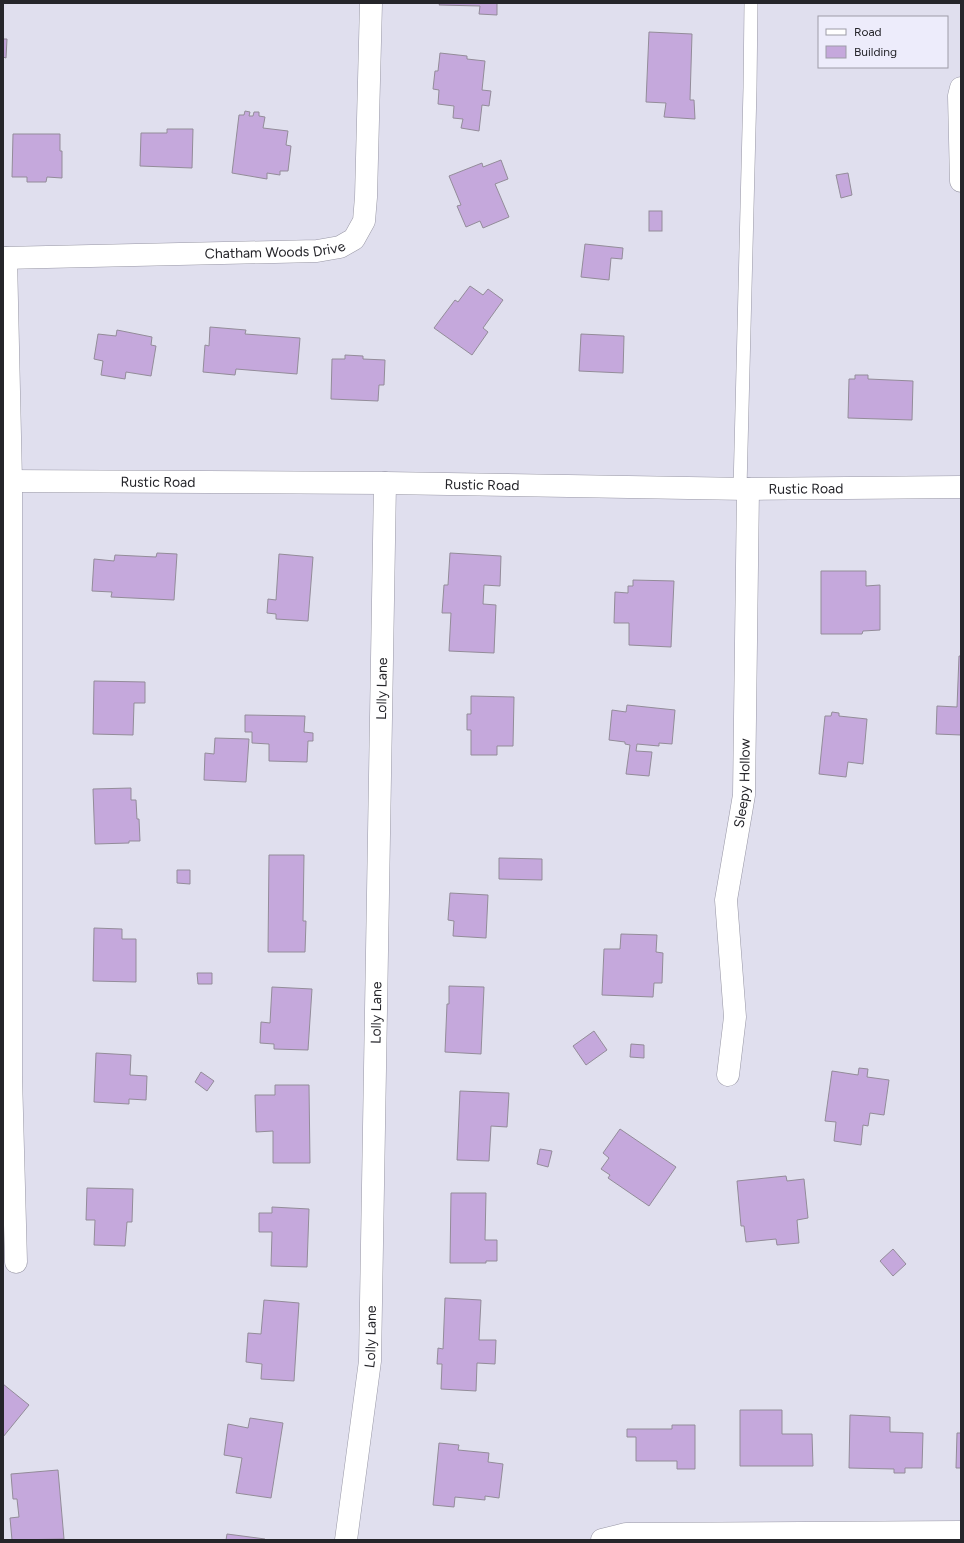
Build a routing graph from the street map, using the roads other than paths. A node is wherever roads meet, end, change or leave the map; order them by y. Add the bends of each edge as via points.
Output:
1 (371, 3) edge
2 (751, 3) edge
3 (961, 88) edge
4 (961, 180) edge
5 (5, 258) edge
6 (7, 481) edge
7 (385, 483) junction
8 (961, 487) edge
9 (744, 489) junction
10 (728, 1075) dead end
11 (7, 1076) edge
12 (16, 1262) dead end
13 (961, 1532) edge
14 (346, 1540) edge
15 (602, 1540) edge

1 - 5 street, Chatham Woods Drive via 366,197 364,221 354,239 340,246 317,251
2 - 9 lane
3 - 4 street
5 - 6 street
6 - 7 street, Rustic Road
6 - 11 street
7 - 9 street, Rustic Road
7 - 14 street, Lolly Lane via 370,1361
8 - 9 street, Rustic Road
9 - 10 street, Sleepy Hollow via 744,795 726,900 735,1017
11 - 12 street
13 - 15 street via 626,1534

